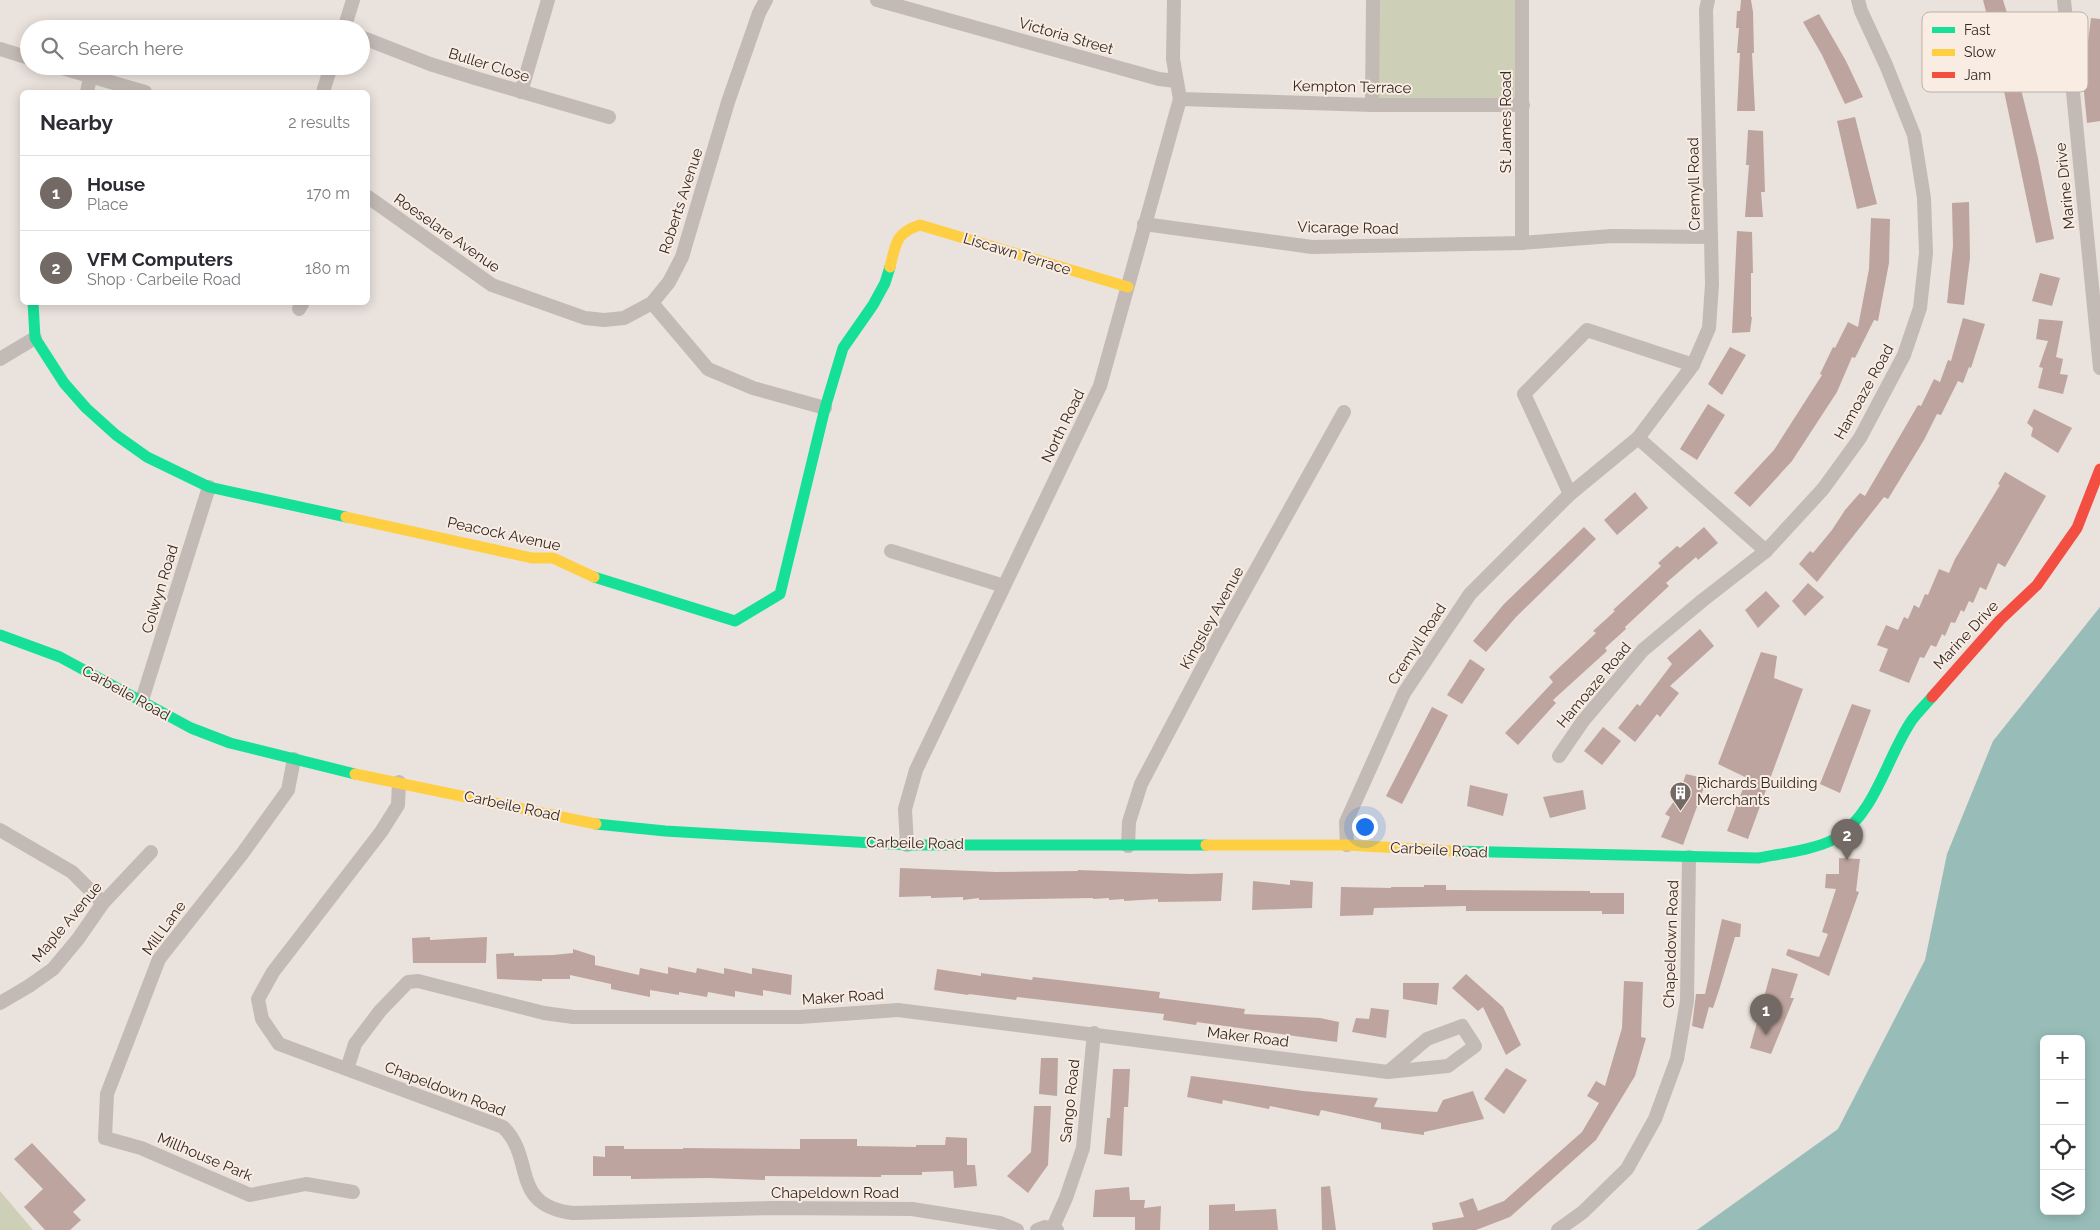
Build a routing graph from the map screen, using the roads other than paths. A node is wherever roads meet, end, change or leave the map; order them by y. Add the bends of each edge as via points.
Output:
1 (353, 0) edge
2 (548, 0) edge
3 (766, 0) edge
4 (877, 0) edge
5 (1174, 0) edge
6 (1373, 0) edge
7 (1522, 0) edge
8 (1708, 0) edge
9 (1858, 0) edge
10 (347, 20) edge
11 (370, 41) edge
12 (0, 49) edge
13 (20, 55) edge
14 (81, 75) edge
15 (328, 75) edge
16 (90, 78) junction
17 (1176, 81) junction
18 (87, 90) edge
19 (137, 90) edge
20 (324, 90) edge
21 (521, 92) junction
22 (2073, 92) edge
23 (1180, 99) junction
24 (1372, 105) junction
25 (1523, 105) junction
26 (609, 117) dead end
27 (370, 203) edge
28 (1144, 224) junction
29 (907, 229) joint
30 (1712, 237) junction
31 (1522, 243) junction
32 (1128, 287) junction
33 (652, 302) junction
34 (33, 305) edge
35 (35, 338) junction
36 (0, 359) edge
37 (1693, 365) junction
38 (2100, 368) edge
39 (825, 408) junction
40 (1344, 412) dead end
41 (1638, 438) junction
42 (2100, 469) edge
43 (209, 487) junction
44 (1570, 494) junction
45 (891, 551) dead end
46 (1766, 551) junction
47 (1004, 586) junction
48 (0, 635) edge
49 (142, 700) junction
50 (1559, 756) dead end
51 (294, 759) junction
52 (398, 782) junction
53 (1855, 823) joint
54 (0, 830) edge
55 (1347, 844) junction
56 (907, 845) junction
57 (1128, 846) junction
58 (151, 852) dead end
59 (1690, 857) junction
60 (103, 903) junction
61 (0, 1003) edge
62 (1094, 1033) junction
63 (347, 1069) junction
64 (1388, 1072) junction
65 (105, 1138) joint
66 (353, 1192) dead end
67 (956, 1216) junction
68 (1055, 1229) edge
69 (964, 1230) edge
70 (1017, 1230) edge
71 (1037, 1230) edge
72 (1558, 1230) edge

1 - 10 street
2 - 21 street
3 - 33 street, Roberts Avenue via 728,102 682,257 669,282
4 - 17 street, Victoria Street via 1159,79
5 - 17 street, North Road via 1172,59
6 - 24 street
7 - 25 street, St James Road
8 - 30 street, Cremyll Road
9 - 46 street, Hamoaze Road via 1914,135 1924,208 1926,253 1920,308 1904,355 1860,438 1823,489
11 - 21 street, Buller Close via 430,64
12 - 13 street
14 - 16 street
15 - 20 street
16 - 18 street
16 - 19 street
17 - 23 street, North Road
21 - 26 street, Buller Close
22 - 38 street, Marine Drive
23 - 24 street, Kempton Terrace
23 - 28 street, North Road
24 - 25 street, Kempton Terrace
25 - 31 street, St James Road
27 - 33 street, Roeselare Avenue via 492,285 585,318 624,318
28 - 31 street, Vicarage Road via 1312,247
28 - 32 street, North Road
29 - 32 street, Liscawn Terrace via 920,225
29 - 39 street, Peacock Avenue via 898,238 885,283 844,348
30 - 31 street, Vicarage Road via 1612,236
30 - 37 street, Cremyll Road via 1709,328
32 - 47 street, North Road via 1100,386
33 - 39 street via 708,369 753,388
34 - 35 street
35 - 36 street
35 - 43 street, Peacock Avenue via 64,382 86,408 116,435 147,456
37 - 41 street, Cremyll Road
37 - 44 street via 1588,330 1524,394
39 - 43 street, Peacock Avenue via 780,594 735,621 599,579 553,558 532,558
40 - 57 street, Kingsley Avenue via 1141,784 1130,822
41 - 44 street, Cremyll Road
41 - 46 street
42 - 53 street, Marine Drive via 2077,528 2036,585 2000,620 1912,720
43 - 49 street, Colwyn Road
44 - 55 street, Cremyll Road via 1470,594 1404,693 1346,822
45 - 47 street
46 - 50 street, Hamoaze Road via 1643,650 1583,721
47 - 56 street, North Road via 916,770 906,809
48 - 49 street, Carbeile Road via 60,657
49 - 51 street, Carbeile Road via 191,728 230,743
51 - 52 street, Carbeile Road
51 - 65 street, Mill Lane via 288,790 242,854 158,959 107,1094
52 - 56 street, Carbeile Road via 586,823 666,831
52 - 63 street, Chapeldown Road via 398,805 273,972 258,999 262,1019 279,1044
53 - 59 street, Carbeile Road via 1835,839 1796,851 1758,858
54 - 60 street via 72,872
55 - 57 street, Carbeile Road
55 - 59 street, Carbeile Road via 1498,853
56 - 57 street, Carbeile Road
58 - 60 street, Maple Avenue
59 - 72 street, Chapeldown Road via 1687,1001 1677,1059 1655,1119 1627,1169 1583,1212
60 - 61 street, Maple Avenue via 53,969
62 - 63 street, Maker Road via 898,1010 800,1017 573,1016 544,1013 418,980 408,982 380,1011 355,1044
62 - 64 street, Maker Road
62 - 68 street, Sango Road via 1083,1148
63 - 67 street, Chapeldown Road via 503,1127 513,1137 530,1189 542,1204 556,1211 774,1208 912,1210
64 - 64 street, Maker Road via 1427,1039 1462,1026 1475,1046 1448,1066
65 - 66 street, Millhouse Park via 141,1148 250,1195 306,1184
67 - 69 street
67 - 70 street, Chapeldown Road via 1000,1223
68 - 71 street via 1045,1227

